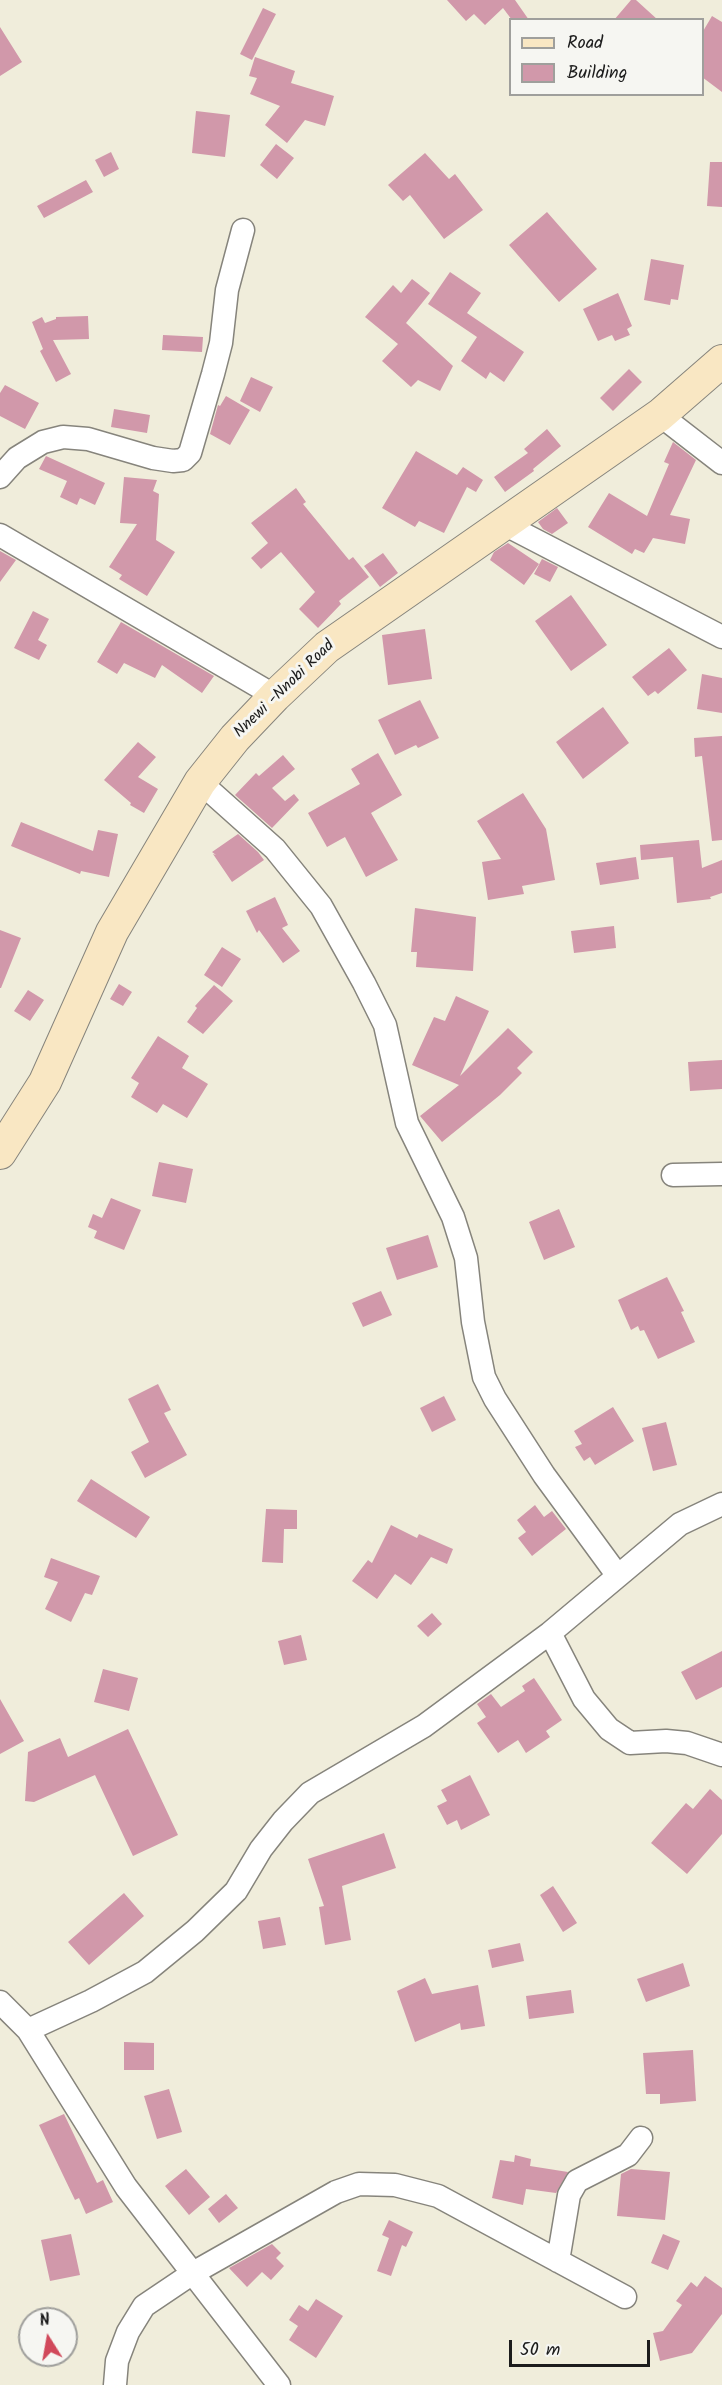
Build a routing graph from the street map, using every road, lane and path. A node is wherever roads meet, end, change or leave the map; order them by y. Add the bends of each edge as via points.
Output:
1 (243, 230) dead end
2 (722, 361) edge
3 (660, 415) junction
4 (722, 463) edge
5 (0, 477) edge
6 (504, 524) junction
7 (0, 536) edge
8 (722, 637) edge
9 (275, 696) junction
10 (200, 782) junction
11 (0, 1153) edge
12 (722, 1174) edge
13 (673, 1175) dead end
14 (722, 1504) edge
15 (618, 1576) junction
16 (550, 1633) junction
17 (722, 1755) edge
18 (0, 2002) edge
19 (28, 2030) junction
20 (641, 2138) dead end
21 (558, 2261) junction
22 (192, 2273) junction
23 (624, 2297) dead end
24 (115, 2385) edge
25 (279, 2385) edge

1 - 5 street via 227,290 221,343 190,453 183,460 173,461 88,439 63,437 43,442 17,458
2 - 3 main road, Nnewi -Nnobi Road
3 - 4 street
3 - 6 main road, Nnewi -Nnobi Road
6 - 8 street
6 - 9 main road, Nnewi -Nnobi Road via 327,647
7 - 9 street
9 - 10 main road, Nnewi -Nnobi Road
10 - 11 main road, Nnewi -Nnobi Road via 112,932 45,1082
10 - 15 street via 275,849 321,906 364,983 385,1025 406,1123 453,1217 466,1258 484,1377 544,1476
12 - 13 street
14 - 15 street via 680,1524
15 - 16 street
16 - 17 street via 584,1699 609,1729 630,1743 687,1743
16 - 19 street via 424,1726 310,1793 261,1849 236,1891 146,1972
18 - 19 street
19 - 22 street via 126,2187
20 - 21 street via 628,2155 577,2181 569,2195
21 - 22 street via 438,2196 394,2185 359,2184 336,2192
21 - 23 street
22 - 24 street via 144,2306 117,2361
22 - 25 street

